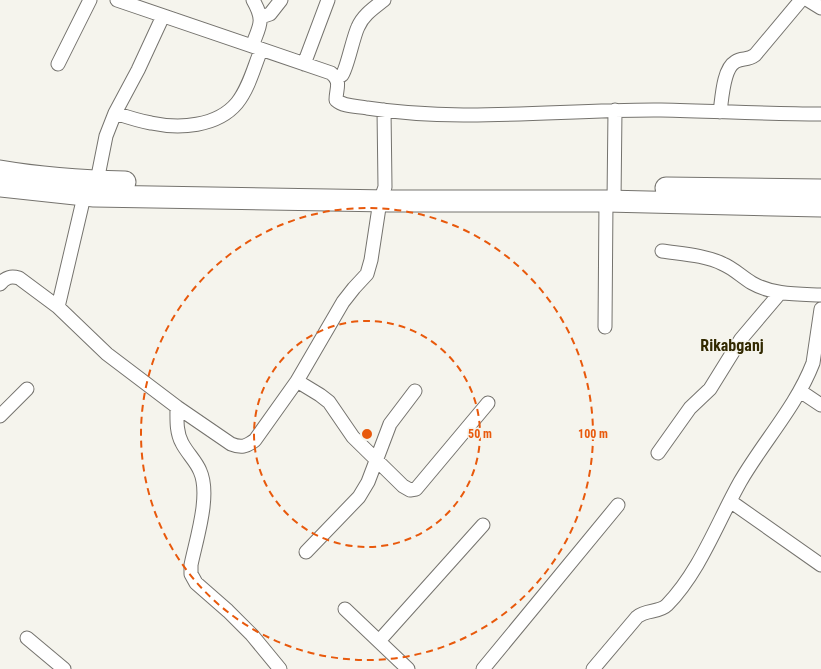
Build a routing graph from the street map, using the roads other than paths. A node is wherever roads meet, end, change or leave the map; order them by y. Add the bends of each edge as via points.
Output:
1 (90, 0) edge
2 (117, 0) edge
3 (253, 0) edge
4 (281, 0) edge
5 (328, 0) edge
6 (384, 0) edge
7 (801, 0) edge
8 (808, 0) edge
9 (821, 8) edge
10 (163, 16) junction
11 (261, 17) junction
12 (256, 48) junction
13 (58, 64) dead end
14 (304, 64) junction
15 (337, 78) junction
16 (384, 110) junction
17 (615, 110) junction
18 (720, 112) junction
19 (115, 113) junction
20 (821, 114) edge
21 (0, 171) edge
22 (0, 186) edge
23 (90, 186) junction
24 (821, 190) edge
25 (382, 194) junction
26 (612, 197) junction
27 (821, 206) edge
28 (662, 251) dead end
29 (0, 284) edge
30 (780, 293) junction
31 (821, 295) edge
32 (58, 307) junction
33 (821, 309) edge
34 (606, 327) dead end
35 (297, 381) junction
36 (27, 389) dead end
37 (414, 391) dead end
38 (800, 391) junction
39 (488, 403) dead end
40 (821, 405) edge
41 (177, 407) junction
42 (0, 416) edge
43 (658, 453) dead end
44 (377, 460) junction
45 (730, 501) junction
46 (618, 505) dead end
47 (483, 525) dead end
48 (306, 552) dead end
49 (821, 565) edge
50 (345, 609) dead end
51 (27, 638) dead end
52 (379, 641) junction
53 (64, 669) edge
54 (280, 669) edge
55 (408, 669) edge
56 (483, 669) edge
57 (594, 669) edge

1 - 13 street
2 - 10 street
3 - 11 street
4 - 11 street via 270,14
5 - 14 street
6 - 15 street via 367,14 358,26 345,70
7 - 18 street via 755,55 749,60 741,59 734,62 730,67
8 - 9 street
10 - 12 street
10 - 19 street
11 - 12 street
12 - 14 street
12 - 19 street via 244,91 228,112 218,117 202,123 179,126 151,123
14 - 15 street via 331,73
15 - 16 street via 336,100 341,104
16 - 17 street via 439,114
16 - 25 street
17 - 18 street
17 - 26 street
18 - 20 street
19 - 23 street
21 - 23 main road
22 - 23 main road
23 - 25 main road
23 - 32 street
24 - 26 main road
25 - 26 main road
25 - 35 street via 367,274 343,302
26 - 27 main road
26 - 34 street
28 - 30 street via 724,264 752,283
29 - 32 street via 12,276 19,278
30 - 31 street
30 - 43 street via 741,339 710,389 690,408
32 - 41 street via 108,354
33 - 38 street via 813,363
35 - 41 street via 255,440 240,447 231,444
35 - 44 street via 329,402 353,437
36 - 42 street
37 - 44 street via 390,424
38 - 40 street
38 - 45 street
39 - 44 street via 416,489 410,490 403,486
41 - 54 street via 177,428 181,442 200,472 205,489 191,574 196,583 252,635
44 - 48 street via 359,496
45 - 49 street
45 - 57 street via 700,558 679,590 666,606 643,612 637,617
46 - 56 street
47 - 52 street
50 - 52 street
51 - 53 street
52 - 55 street

